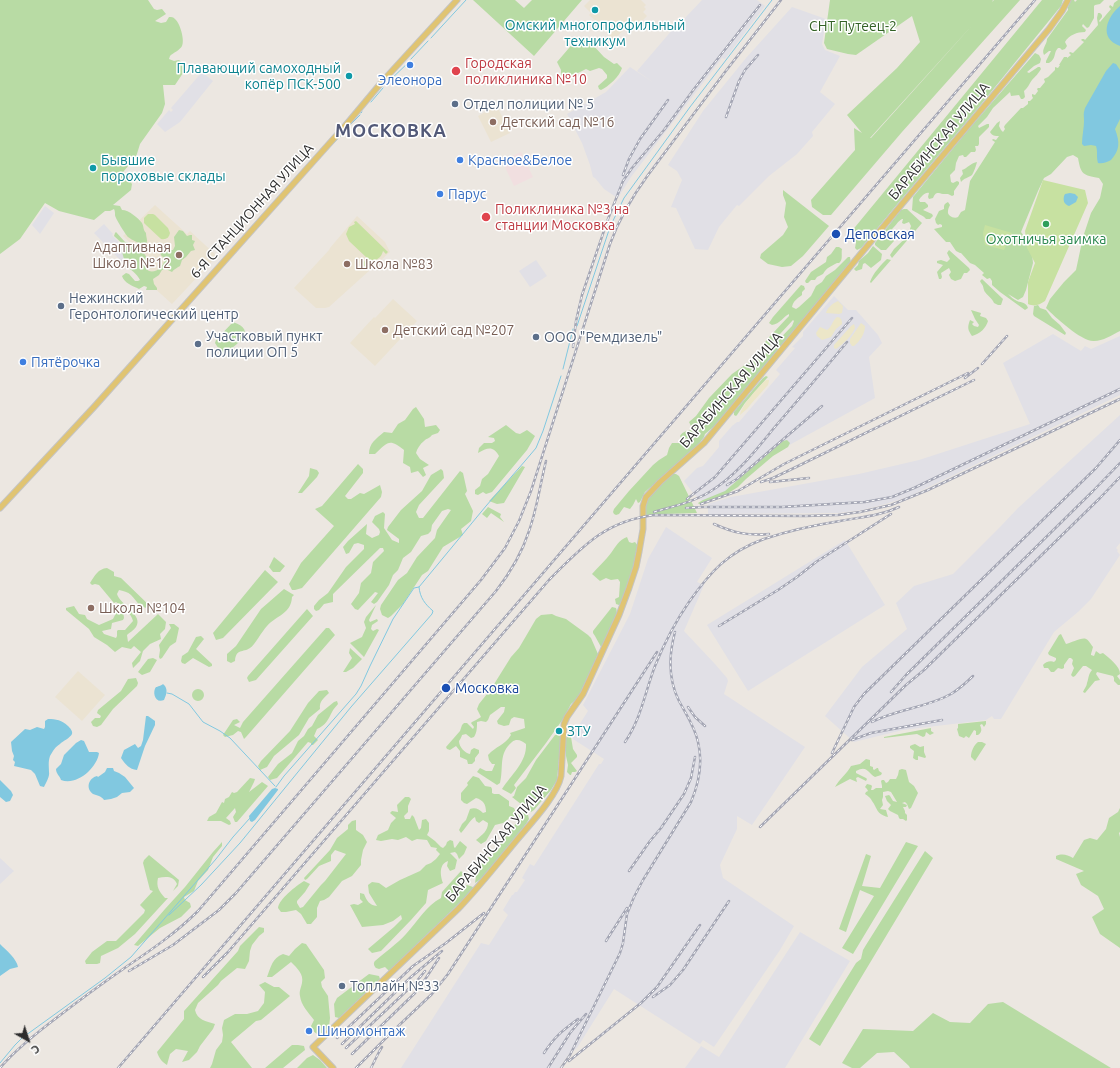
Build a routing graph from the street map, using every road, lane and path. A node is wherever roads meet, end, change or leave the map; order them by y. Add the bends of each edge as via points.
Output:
1 (457, 0) edge
2 (1068, 0) edge
3 (0, 508) edge
4 (333, 1068) edge

1 - 3 main road, 6-Я СТАНЦИОННАЯ УЛИЦА via 94,407
2 - 4 main road, БАРАБИНСКАЯ УЛИЦА via 1049,29 704,443 648,494 643,506 643,529 636,567 629,588 583,694 564,724 560,782 535,818 458,909 313,1048

